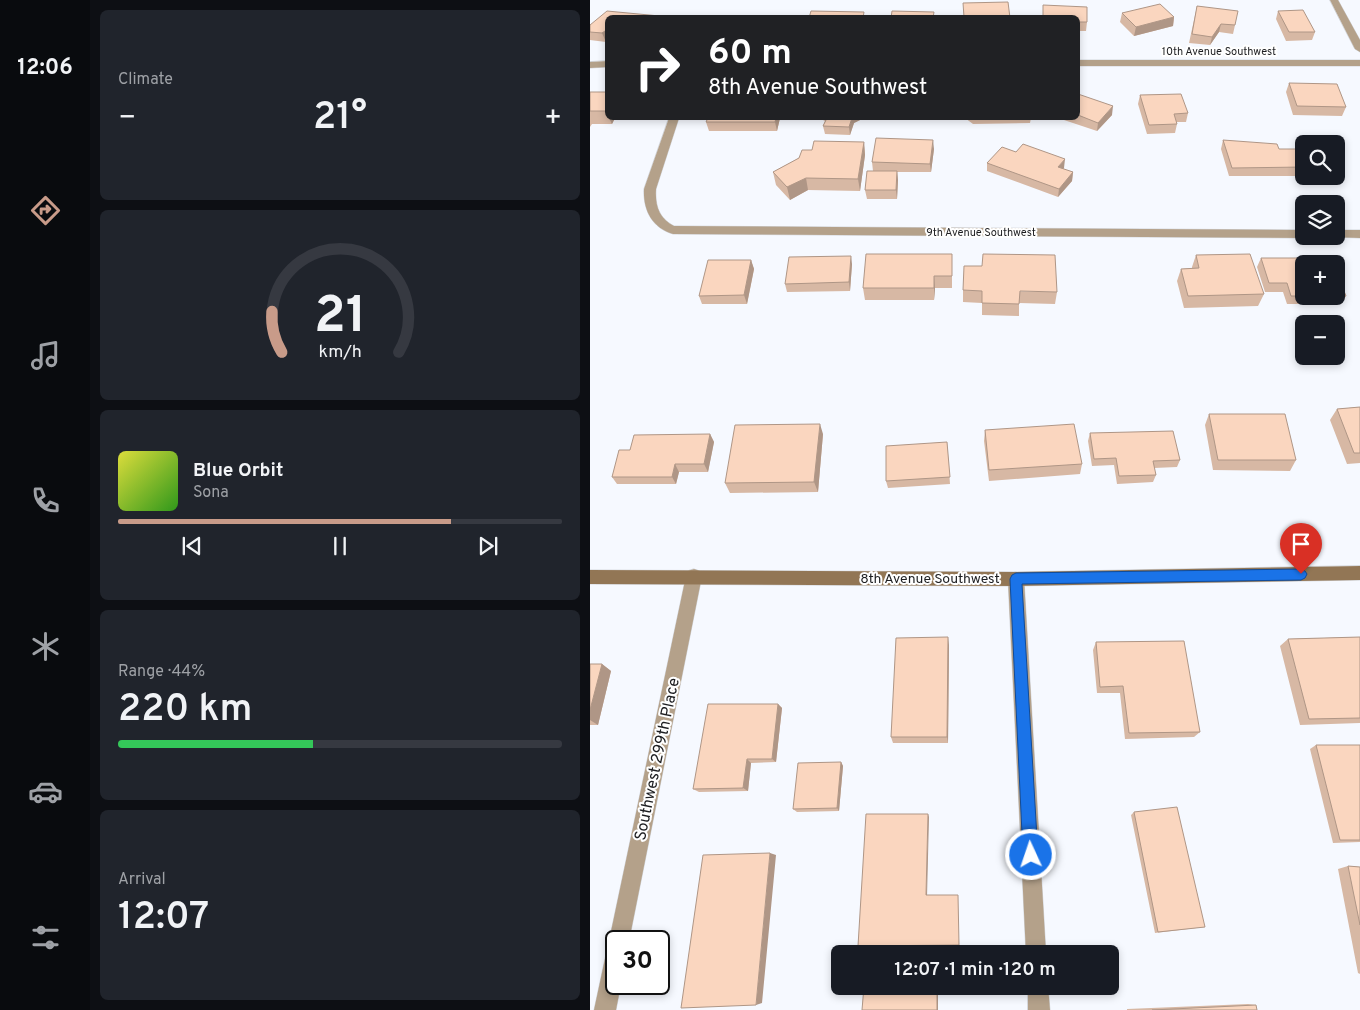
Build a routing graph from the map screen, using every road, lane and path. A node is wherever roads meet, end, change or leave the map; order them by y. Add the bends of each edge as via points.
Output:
1 (1334, 0) edge
2 (1360, 49) edge
3 (1080, 63) edge
4 (1360, 63) edge
5 (590, 64) edge
6 (605, 64) edge
7 (673, 120) edge
8 (1295, 234) edge
9 (1345, 234) edge
10 (1360, 234) edge
11 (1360, 574) edge
12 (694, 576) junction
13 (590, 577) edge
14 (1016, 579) junction
15 (621, 930) edge
16 (1036, 945) edge
17 (608, 995) edge
18 (1038, 995) edge
19 (605, 1010) edge
20 (1039, 1010) edge

1 - 2 street
3 - 4 street, 10th Avenue Southwest
5 - 6 street
7 - 8 street, 9th Avenue Southwest via 649,200 651,211 672,229
9 - 10 street
11 - 14 street, 8th Avenue Southwest
12 - 13 street, 8th Avenue Southwest
12 - 14 street, 8th Avenue Southwest
12 - 15 street, Southwest 299th Place
14 - 16 street
17 - 19 street
18 - 20 street

